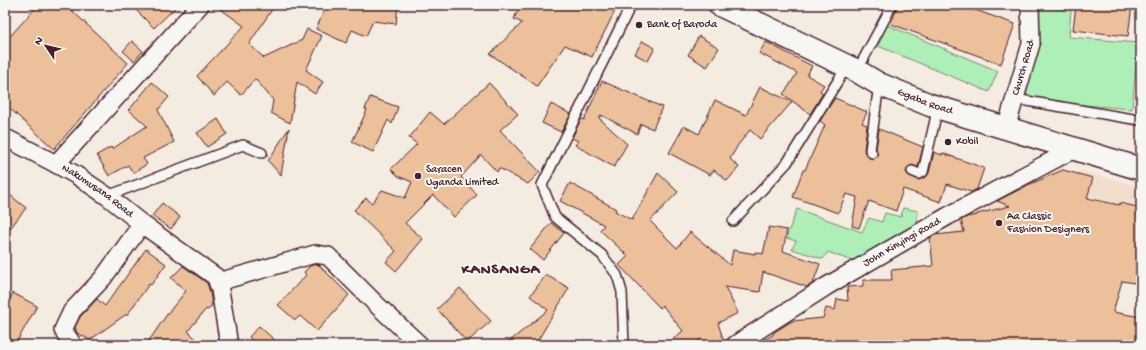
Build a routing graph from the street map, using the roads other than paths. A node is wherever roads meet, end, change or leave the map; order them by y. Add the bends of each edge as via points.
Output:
1 (200, 5) edge
2 (631, 5) edge
3 (720, 5) edge
4 (891, 5) edge
5 (1030, 5) edge
6 (852, 69) junction
7 (880, 84) junction
8 (1015, 99) junction
9 (938, 107) junction
10 (1141, 119) edge
11 (1006, 128) junction
12 (5, 139) edge
13 (1074, 148) junction
14 (262, 153) dead end
15 (872, 153) dead end
16 (56, 164) junction
17 (1141, 168) edge
18 (912, 171) dead end
19 (108, 196) junction
20 (733, 221) dead end
21 (142, 224) junction
22 (218, 282) junction
23 (73, 345) edge
24 (229, 345) edge
25 (420, 345) edge
26 (624, 345) edge
27 (735, 345) edge

1 - 16 street, Nakumusana Road
2 - 26 lane via 542,185 555,217 602,255 617,275 622,292
3 - 6 main road, Ggaba Road
4 - 6 lane
5 - 8 street, Church Road via 1030,44
6 - 7 main road, Ggaba Road
6 - 20 lane via 787,163
7 - 9 main road, Ggaba Road
7 - 15 lane via 870,150
8 - 10 lane
8 - 11 street, Church Road
9 - 11 main road, Ggaba Road
9 - 18 lane via 923,172 919,174
11 - 13 main road, Ggaba Road
12 - 16 street
13 - 17 main road, Ggaba Road
13 - 27 street, John Kinyingi Road via 948,216 834,282
14 - 19 lane via 243,145
16 - 19 street, Nakumusana Road
19 - 21 street, Nakumusana Road
21 - 22 street, Nakumusana Road
21 - 23 street via 103,278 72,311 63,330
22 - 24 street
22 - 25 street via 315,254 328,256

